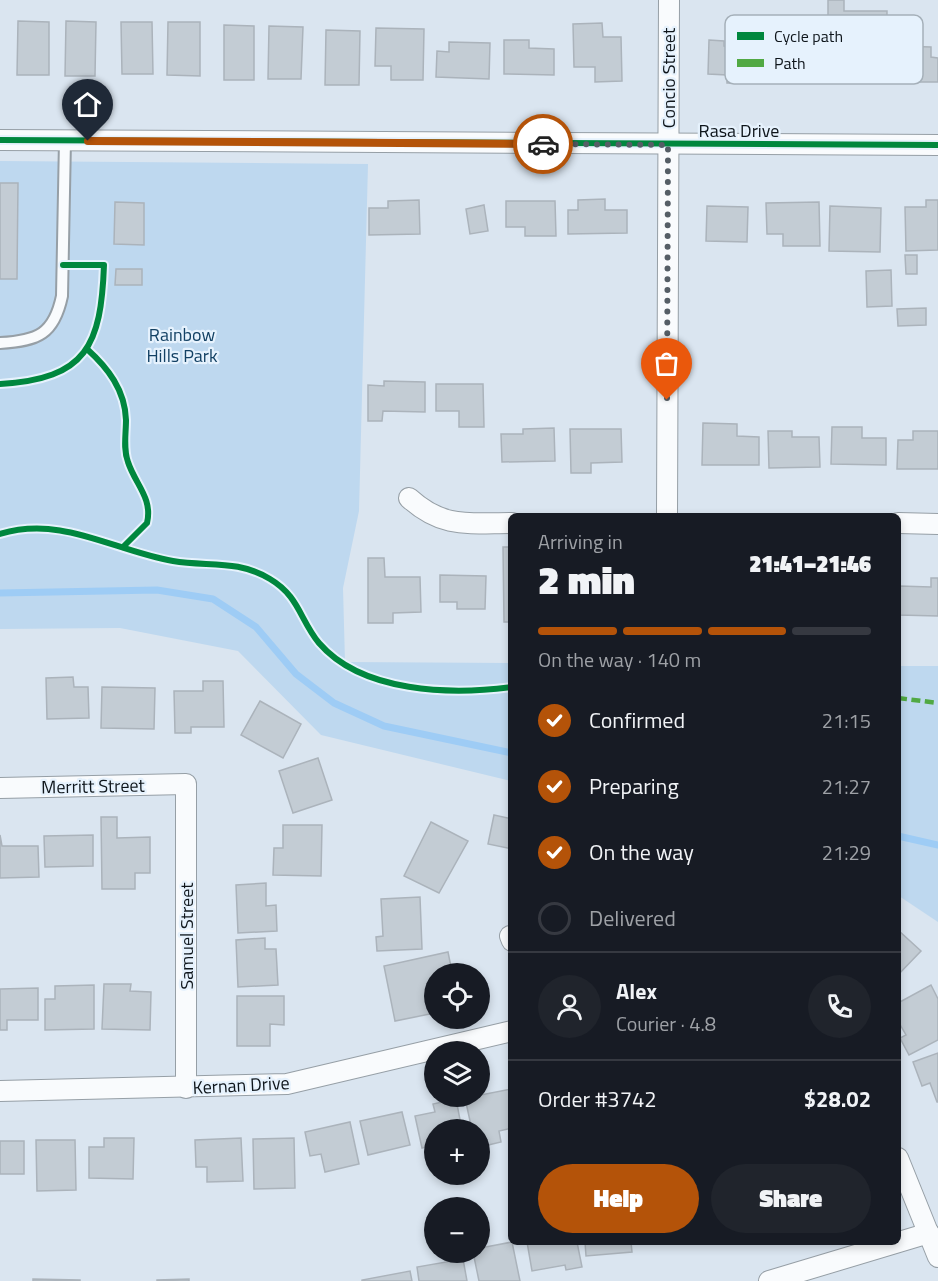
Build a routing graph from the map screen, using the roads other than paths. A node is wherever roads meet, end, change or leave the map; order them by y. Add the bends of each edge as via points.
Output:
1 (669, 0) edge
2 (0, 140) edge
3 (65, 140) junction
4 (668, 145) junction
5 (938, 145) edge
6 (0, 343) edge
7 (409, 498) dead end
8 (667, 513) edge
9 (508, 523) edge
10 (901, 523) edge
11 (938, 524) edge
12 (186, 784) joint
13 (0, 788) edge
14 (508, 1032) edge
15 (186, 1088) junction
16 (0, 1091) edge
17 (901, 1165) edge
18 (929, 1233) junction
19 (901, 1241) edge
20 (889, 1245) edge
21 (938, 1257) edge
22 (769, 1281) edge

1 - 4 street, Concio Street
2 - 3 street, Rasa Drive
3 - 4 street, Rasa Drive
3 - 6 lane via 62,296 57,319 45,332 22,342
4 - 5 street, Rasa Drive
4 - 8 street, Concio Street
7 - 9 street via 426,514 443,520
10 - 11 street
12 - 13 street, Merritt Street
12 - 15 street, Samuel Street
14 - 15 street, Kernan Drive via 287,1084
15 - 16 street, Kernan Drive
17 - 18 street
18 - 19 street
18 - 21 street
20 - 22 street

